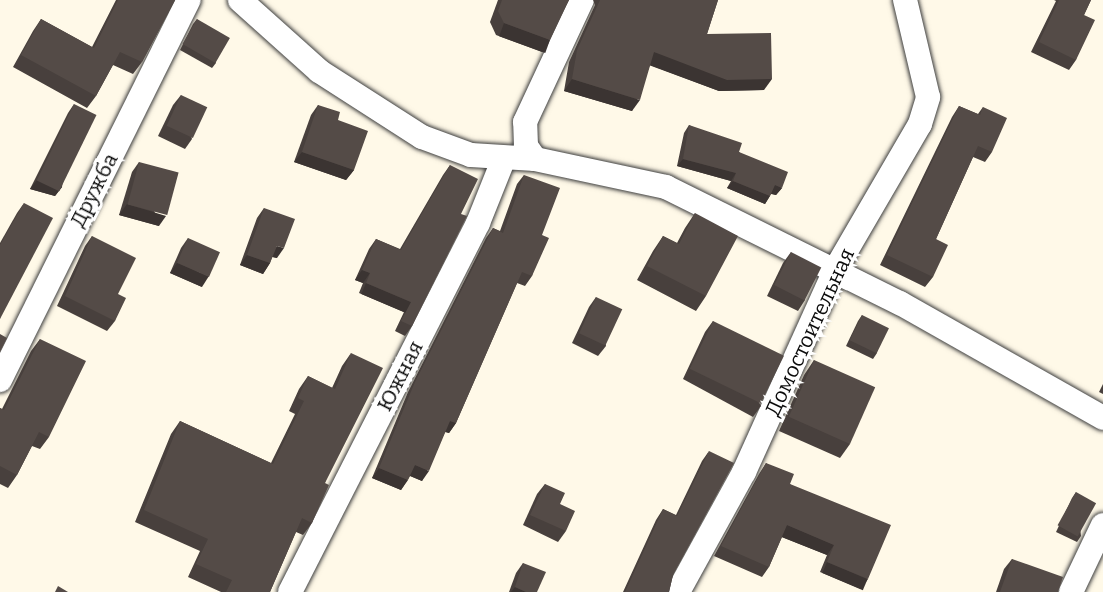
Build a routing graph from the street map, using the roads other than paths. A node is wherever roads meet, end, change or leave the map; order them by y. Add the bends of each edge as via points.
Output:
1 (189, 0) edge
2 (240, 0) edge
3 (582, 0) edge
4 (905, 0) edge
5 (504, 158) junction
6 (535, 159) junction
7 (835, 270) junction
8 (0, 380) edge
9 (1103, 418) edge
10 (1103, 525) edge
11 (290, 592) edge
12 (678, 592) edge
13 (1071, 592) edge

1 - 8 street, Дружба
2 - 5 street via 358,99 452,150
3 - 6 street via 525,122 526,146
4 - 7 street, Домостоительная via 928,97 920,124
5 - 6 street
5 - 11 street, Южная via 478,223
6 - 7 street via 666,187
7 - 9 street
7 - 12 street, Домостоительная via 744,472
10 - 13 street

